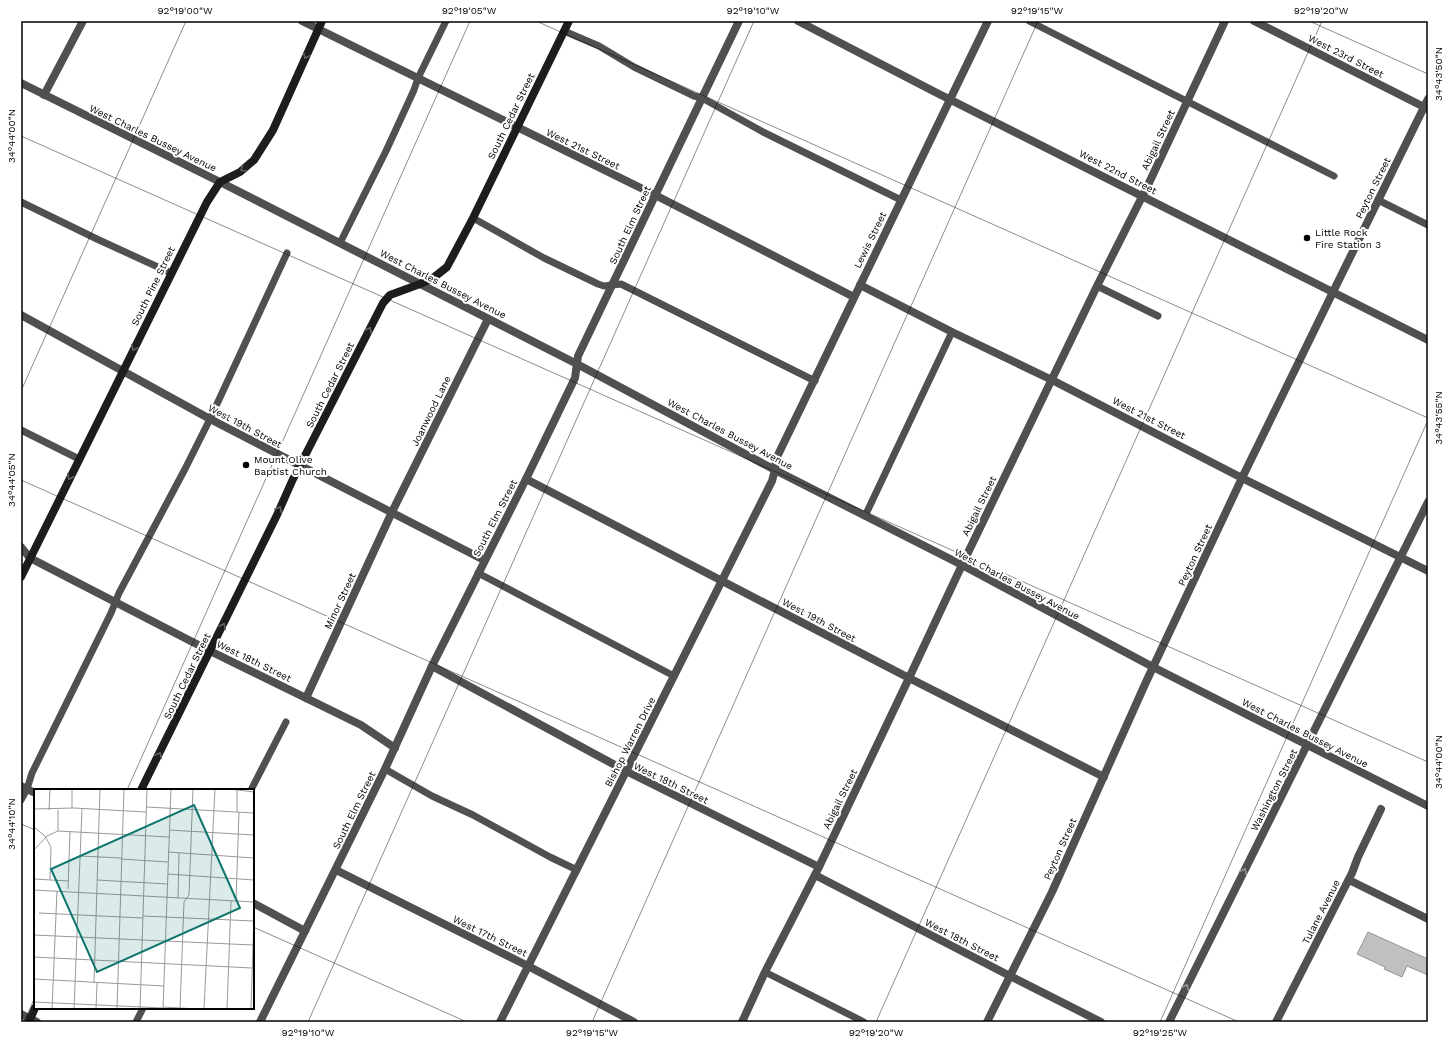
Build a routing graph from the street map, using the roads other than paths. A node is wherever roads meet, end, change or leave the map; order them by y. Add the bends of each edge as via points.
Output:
1 (83, 21) edge
2 (302, 21) edge
3 (446, 21) edge
4 (569, 21) edge
5 (739, 21) edge
6 (798, 21) edge
7 (988, 21) edge
8 (1029, 21) edge
9 (1225, 21) edge
10 (1254, 21) edge
11 (320, 25) edge
12 (564, 31) junction
13 (418, 78) junction
14 (21, 83) edge
15 (44, 95) junction
16 (702, 98) junction
17 (950, 99) junction
18 (1428, 99) edge
19 (1187, 102) junction
20 (1426, 108) edge
21 (517, 128) junction
22 (1334, 176) dead end
23 (220, 182) junction
24 (655, 195) junction
25 (1142, 195) junction
26 (901, 200) junction
27 (1378, 200) junction
28 (21, 202) edge
29 (473, 218) junction
30 (1428, 225) edge
31 (340, 243) junction
32 (286, 253) dead end
33 (171, 273) junction
34 (420, 284) junction
35 (613, 284) junction
36 (860, 285) junction
37 (1097, 286) junction
38 (1333, 292) junction
39 (854, 298) junction
40 (21, 315) edge
41 (1158, 316) dead end
42 (488, 319) junction
43 (952, 332) junction
44 (1428, 340) edge
45 (577, 364) junction
46 (123, 370) junction
47 (1052, 380) junction
48 (815, 381) junction
49 (210, 419) junction
50 (21, 430) edge
51 (79, 459) junction
52 (300, 466) junction
53 (775, 470) junction
54 (1242, 478) junction
55 (526, 479) junction
56 (1428, 502) edge
57 (392, 512) junction
58 (865, 516) junction
59 (21, 547) edge
60 (30, 558) junction
61 (1400, 558) junction
62 (484, 560) junction
63 (962, 565) junction
64 (1428, 571) edge
65 (478, 573) junction
66 (21, 577) edge
67 (722, 581) junction
68 (115, 602) junction
69 (210, 651) junction
70 (432, 666) junction
71 (1153, 667) junction
72 (674, 676) junction
73 (909, 678) junction
74 (306, 698) junction
75 (286, 722) dead end
76 (1307, 746) junction
77 (395, 748) junction
78 (385, 769) junction
79 (626, 772) junction
80 (1104, 776) junction
81 (24, 787) edge
82 (141, 789) edge
83 (252, 789) edge
84 (34, 792) edge
85 (21, 800) edge
86 (1428, 806) edge
87 (1381, 809) dead end
88 (336, 870) junction
89 (577, 870) junction
90 (817, 871) junction
91 (1349, 880) junction
92 (254, 904) edge
93 (1428, 919) edge
94 (305, 931) junction
95 (528, 966) junction
96 (765, 972) junction
97 (1010, 976) junction
98 (35, 1009) edge
99 (142, 1009) edge
100 (21, 1014) edge
101 (32, 1021) edge
102 (136, 1022) edge
103 (260, 1022) edge
104 (500, 1022) edge
105 (634, 1022) edge
106 (742, 1022) edge
107 (864, 1022) edge
108 (986, 1022) edge
109 (1101, 1022) edge
110 (1169, 1022) edge
111 (1276, 1022) edge

1 - 15 street
2 - 11 street, West 21st Street
3 - 13 lane
4 - 12 main road, South Cedar Street
5 - 16 street, South Elm Street
6 - 17 street, West 22nd Street
7 - 17 street, Lewis Street
8 - 19 lane
9 - 19 street, Abigail Street
10 - 20 street, West 23rd Street
11 - 13 street, West 21st Street
11 -> 23 main road via 265,143 250,164
12 - 16 lane
12 - 21 main road, South Cedar Street
13 - 21 street, West 21st Street
13 - 31 lane
14 - 15 street, West Charles Bussey Avenue
15 - 23 street, West Charles Bussey Avenue
16 - 24 street, South Elm Street
16 - 26 lane via 763,132
17 - 25 street, West 22nd Street
17 - 26 street, Lewis Street
18 - 20 street, Peyton Street
19 - 22 lane
19 - 25 street, Abigail Street
20 - 27 street, Peyton Street
21 - 24 street, West 21st Street
21 - 29 main road, South Cedar Street
23 - 31 street, West Charles Bussey Avenue
23 - 33 main road, South Pine Street
24 - 35 street, South Elm Street
24 - 39 street, West 21st Street
25 - 37 street, Abigail Street
25 - 38 street, West 22nd Street
26 - 36 street, Lewis Street
27 - 30 lane
27 - 38 street, Peyton Street
28 - 33 lane
29 - 34 main road, South Cedar Street via 447,267
29 - 35 lane via 544,258 598,284
31 - 34 street, West Charles Bussey Avenue
32 - 49 lane
33 -> 46 main road, South Pine Street
34 - 42 street, West Charles Bussey Avenue
52 -> 34 main road, South Cedar Street via 383,302 390,294
35 - 45 street, South Elm Street via 578,356
35 - 48 lane via 621,284
36 - 39 street, Lewis Street
36 - 43 street, West 21st Street
37 - 41 lane
37 - 47 street, Abigail Street
38 - 44 street, West 22nd Street
38 - 54 street, Peyton Street
39 - 48 street, Lewis Street
40 - 46 street, West 19th Street
42 - 45 street, West Charles Bussey Avenue
42 - 57 street, Joanwood Lane
43 - 47 street, West 21st Street
43 - 58 lane
45 - 53 street, West Charles Bussey Avenue
45 - 55 street, South Elm Street via 575,378
46 - 49 street, West 19th Street
46 - 51 main road, South Pine Street
47 - 54 street, West 21st Street
47 - 63 street, Abigail Street
48 - 53 street, Lewis Street via 776,459
49 - 52 street, West 19th Street
49 - 68 lane
50 - 51 lane
51 -> 60 main road, South Pine Street
52 - 57 street, West 19th Street
69 -> 52 main road, South Cedar Street
53 - 58 street, West Charles Bussey Avenue
53 - 67 street, Bishop Warren Drive via 772,481
54 - 61 street, West 21st Street
54 - 71 street, Peyton Street
55 - 62 street, South Elm Street
55 - 67 street, West 19th Street
56 - 61 street, Washington Street
57 - 62 street, West 19th Street
57 - 74 street, Minor Street
58 - 63 street, West Charles Bussey Avenue
59 - 60 street, West 18th Street
60 - 66 main road, South Pine Street
60 - 68 street, West 18th Street
61 - 64 street, West 21st Street
61 - 76 street, Washington Street
62 - 65 street, South Elm Street
63 - 71 street, West Charles Bussey Avenue
63 - 73 street, Abigail Street
65 - 70 street, South Elm Street
65 - 72 lane
67 - 72 street, Bishop Warren Drive
67 - 73 street, West 19th Street
68 - 69 street, West 18th Street
68 - 81 lane via 112,613
69 - 74 street, West 18th Street
82 -> 69 main road, South Cedar Street
70 - 77 street, South Elm Street
70 - 79 street, West 18th Street
71 - 76 street, West Charles Bussey Avenue
71 - 80 street, Peyton Street
72 - 79 street, Bishop Warren Drive
73 - 80 street, West 19th Street
73 - 90 street, Abigail Street
74 - 77 street, West 18th Street via 361,725
75 - 83 lane
76 - 86 street, West Charles Bussey Avenue
110 -> 76 street, Washington Street
77 - 78 street, South Elm Street
78 - 88 street, South Elm Street
78 - 89 lane via 432,796
79 - 89 street, Bishop Warren Drive
79 - 90 street, West 18th Street
80 - 97 street, Peyton Street via 1052,892
81 - 84 street
81 - 85 lane
87 - 91 street, Tulane Avenue
88 - 94 street, South Elm Street
88 - 95 street, West 17th Street
89 - 95 street, Bishop Warren Drive
90 - 96 street, Abigail Street
90 - 97 street, West 18th Street
91 - 93 street
91 - 111 street, Tulane Avenue
92 - 94 street
94 - 103 street, South Elm Street
95 - 104 street, Bishop Warren Drive
95 - 105 street, West 17th Street
96 - 106 street, Abigail Street
96 - 107 lane
97 - 108 street, Peyton Street
97 - 109 street, West 18th Street
98 - 101 main road
99 - 102 lane
100 - 101 street

